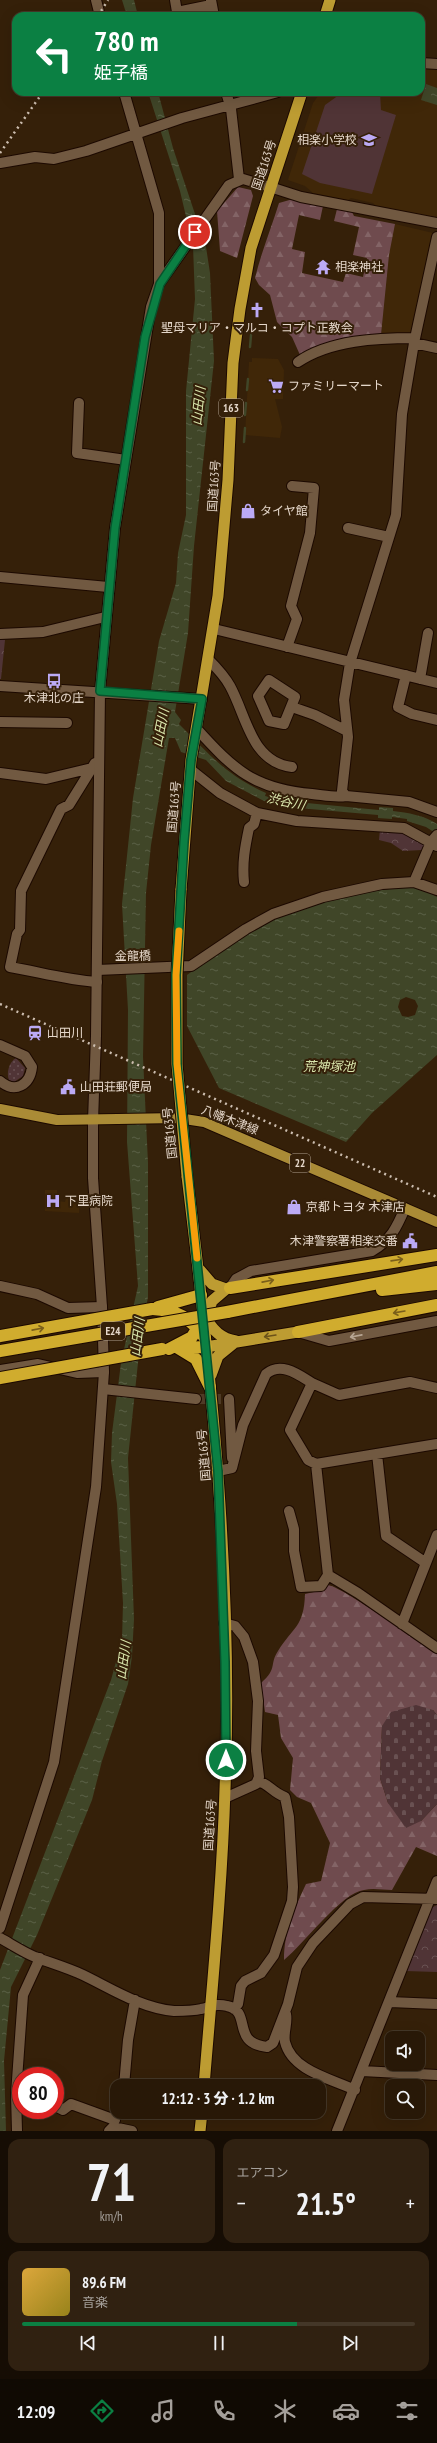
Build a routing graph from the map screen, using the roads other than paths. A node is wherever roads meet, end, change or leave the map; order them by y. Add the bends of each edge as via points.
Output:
1 (96, 0) edge
2 (175, 0) edge
3 (330, 0) edge
4 (211, 2) edge
5 (99, 12) edge
6 (213, 12) edge
7 (326, 12) edge
8 (425, 64) edge
9 (437, 64) edge
10 (126, 96) edge
11 (227, 96) edge
12 (262, 96) edge
13 (301, 96) edge
14 (229, 104) junction
15 (140, 133) junction
16 (0, 163) edge
17 (239, 179) junction
18 (270, 187) junction
19 (437, 223) edge
20 (437, 237) edge
21 (160, 284) junction
22 (414, 341) junction
23 (437, 348) edge
24 (298, 362) dead end
25 (79, 403) dead end
26 (126, 460) junction
27 (292, 486) dead end
28 (348, 528) dead end
29 (389, 537) junction
30 (0, 576) edge
31 (108, 587) junction
32 (105, 617) junction
33 (214, 629) junction
34 (428, 633) dead end
35 (0, 634) edge
36 (287, 647) junction
37 (208, 659) junction
38 (350, 663) junction
39 (406, 675) junction
40 (420, 679) junction
41 (437, 683) edge
42 (0, 686) edge
43 (100, 691) junction
44 (202, 699) junction
45 (292, 707) dead end
46 (437, 720) edge
47 (0, 722) edge
48 (67, 723) dead end
49 (196, 729) junction
50 (347, 731) junction
51 (96, 765) junction
52 (191, 765) junction
53 (292, 767) dead end
54 (0, 773) edge
55 (346, 796) junction
56 (437, 812) edge
57 (257, 813) junction
58 (435, 841) edge
59 (244, 882) dead end
60 (414, 882) junction
61 (437, 890) edge
62 (100, 969) junction
63 (97, 982) junction
64 (0, 1045) edge
65 (0, 1081) edge
66 (0, 1109) edge
67 (93, 1121) junction
68 (405, 1208) junction
69 (437, 1222) edge
70 (437, 1255) edge
71 (197, 1263) junction
72 (437, 1272) edge
73 (437, 1284) edge
74 (0, 1286) edge
75 (228, 1289) junction
76 (201, 1295) junction
77 (323, 1295) junction
78 (437, 1305) edge
79 (102, 1307) junction
80 (173, 1307) junction
81 (437, 1322) edge
82 (204, 1329) junction
83 (298, 1332) junction
84 (0, 1336) edge
85 (238, 1342) junction
86 (169, 1349) junction
87 (0, 1351) edge
88 (0, 1370) edge
89 (104, 1372) junction
90 (0, 1378) edge
91 (210, 1383) junction
92 (312, 1383) junction
93 (437, 1388) edge
94 (107, 1389) junction
95 (196, 1399) tunnel mouth
96 (229, 1399) dead end
97 (437, 1444) edge
98 (377, 1454) junction
99 (316, 1464) junction
100 (232, 1468) junction
101 (218, 1471) junction
102 (289, 1511) dead end
103 (437, 1535) edge
104 (426, 1563) junction
105 (328, 1575) junction
106 (224, 1623) junction
107 (402, 1624) junction
108 (437, 1648) edge
109 (258, 1782) junction
110 (225, 1798) junction
111 (437, 1881) edge
112 (434, 1899) edge
113 (0, 1928) edge
114 (2, 1939) edge
115 (37, 1958) junction
116 (135, 2000) junction
117 (390, 2002) junction
118 (211, 2004) junction
119 (437, 2004) edge
120 (234, 2009) junction
121 (285, 2011) junction
122 (20, 2067) edge
123 (362, 2072) junction
124 (437, 2075) edge
125 (125, 2079) edge
126 (205, 2079) edge
127 (355, 2090) junction
128 (64, 2109) edge
129 (17, 2119) edge
130 (201, 2119) edge
131 (114, 2123) edge
132 (17, 2131) edge
133 (132, 2131) edge
134 (200, 2131) edge
135 (337, 2131) edge

1 - 5 street
2 - 4 street via 177,12
3 - 7 highway
4 - 6 street
8 - 9 street
10 - 15 street
11 - 14 street
12 - 14 street
13 - 18 highway, 国道163号 / 163
14 - 15 street
14 - 17 street
15 - 16 street via 54,159 35,157
15 - 21 street via 159,213
17 - 18 street
17 - 21 street via 229,185 210,210
18 - 19 street via 301,197
18 - 33 highway, 国道163号 / 163 via 251,248 233,362 226,502
20 - 22 street
21 - 26 street via 145,337
22 - 23 street
22 - 24 street via 380,338 333,347 306,356
22 - 29 street via 402,414 396,514
25 - 26 street via 77,453
26 - 31 street
27 - 36 street via 314,488 310,533 291,606 297,619
28 - 29 street
29 - 38 street
30 - 31 street
31 - 32 street
32 - 35 street via 43,632
32 - 43 street
33 - 36 street
33 - 37 highway, 国道163号 / 163
34 - 40 street
36 - 38 street
37 - 44 highway, 国道163号 / 163
37 - 53 street via 230,686 262,753 279,764
38 - 39 street
38 - 50 street via 344,700
39 - 40 street
39 - 46 street via 398,707 412,714
40 - 41 street
42 - 43 street
43 - 44 street
43 - 51 street
44 - 49 highway, 国道163号 / 163
45 - 50 street
47 - 48 street
49 - 52 highway, 国道163号 / 163
49 - 55 street via 224,760 262,784 291,792
50 - 55 street via 347,757 342,791
51 - 54 street via 46,780
51 - 62 street
51 - 63 street via 69,805 61,809 21,891 20,930 10,967 65,979
52 - 57 street via 220,793
52 - 71 highway, 国道163号 / 163, bridge via 176,975 177,1064
55 - 56 street via 409,802
57 - 58 street via 297,821 404,828
57 - 59 street via 254,824 249,828 243,856
58 - 60 street
60 - 61 street
60 - 62 street, 金龍橋 via 382,884 290,907 246,929 191,966 164,969
62 - 63 street
63 - 67 street
64 - 65 street via 25,1056 32,1067 28,1082 23,1085 11,1087
66 - 67 main road, 八幡木津線 / 22 via 39,1118
67 - 68 main road, 八幡木津線 / 22 via 188,1118 223,1129
67 - 79 street via 93,1178
68 - 69 main road, 八幡木津線 / 22
68 - 75 street via 394,1233 386,1243 372,1251 251,1271 236,1279
75 -> 70 highway
71 - 75 highway via 207,1281
71 - 76 highway, 国道163号 / 163
72 - 77 highway, E24
73 - 77 highway, E24
74 - 79 street via 37,1294 68,1308
75 - 76 highway
75 - 82 highway via 212,1301
76 - 80 highway
76 - 82 highway, 国道163号 / 163
77 - 87 highway, E24, bridge
78 -> 83 highway
79 - 89 street
80 - 82 highway
84 -> 80 highway, bridge
81 -> 83 street via 329,1341
82 - 85 highway
82 - 85 highway
82 - 86 highway
82 - 86 highway
82 - 91 highway, 国道163号 / 163
83 -> 85 highway
85 - 91 highway via 218,1356
86 - 90 highway, bridge
86 - 91 highway via 196,1358
88 - 89 street via 38,1364 77,1373
89 - 94 street
91 - 101 highway, 国道163号 / 163
92 - 93 street via 339,1395 410,1382
92 - 99 street via 290,1430 308,1460
92 - 100 street via 285,1369 270,1370 266,1374 243,1425
94 - 95 street
94 - 113 street via 95,1495 54,1762
96 - 100 street
97 - 98 street
98 - 99 street
98 - 104 street via 386,1536
99 - 105 street
100 - 101 street
101 - 106 highway, 国道163号 / 163
102 - 105 street via 302,1587 321,1586
103 - 104 street
104 - 107 street
105 - 107 street
106 - 109 street via 235,1626 244,1637 253,1662 258,1701
106 - 110 highway, 国道163号 / 163
107 - 108 street
109 - 110 street
109 - 120 street via 265,1783 274,1794 285,1797 289,1817 292,1900 274,1955 261,1973 245,1981 241,1986 238,2004
110 - 118 highway, 国道163号 / 163
111 - 112 street
112 - 117 street
112 - 121 street via 363,1897 350,1904 313,1943 297,1967
114 - 115 street
115 - 116 street via 83,1975
115 - 122 street via 24,1995
116 - 118 street via 174,2011 202,2009
116 - 125 street
117 - 119 street
117 - 123 street
118 - 120 street
118 - 126 highway, 国道163号 / 163
120 - 121 street via 242,2019 247,2040 254,2045 267,2047 272,2043
121 - 127 street via 285,2041 298,2062 314,2073
123 - 124 street
123 - 127 street
127 - 135 street
128 - 131 street via 71,2104
129 - 132 street
130 - 134 highway
131 - 133 street

